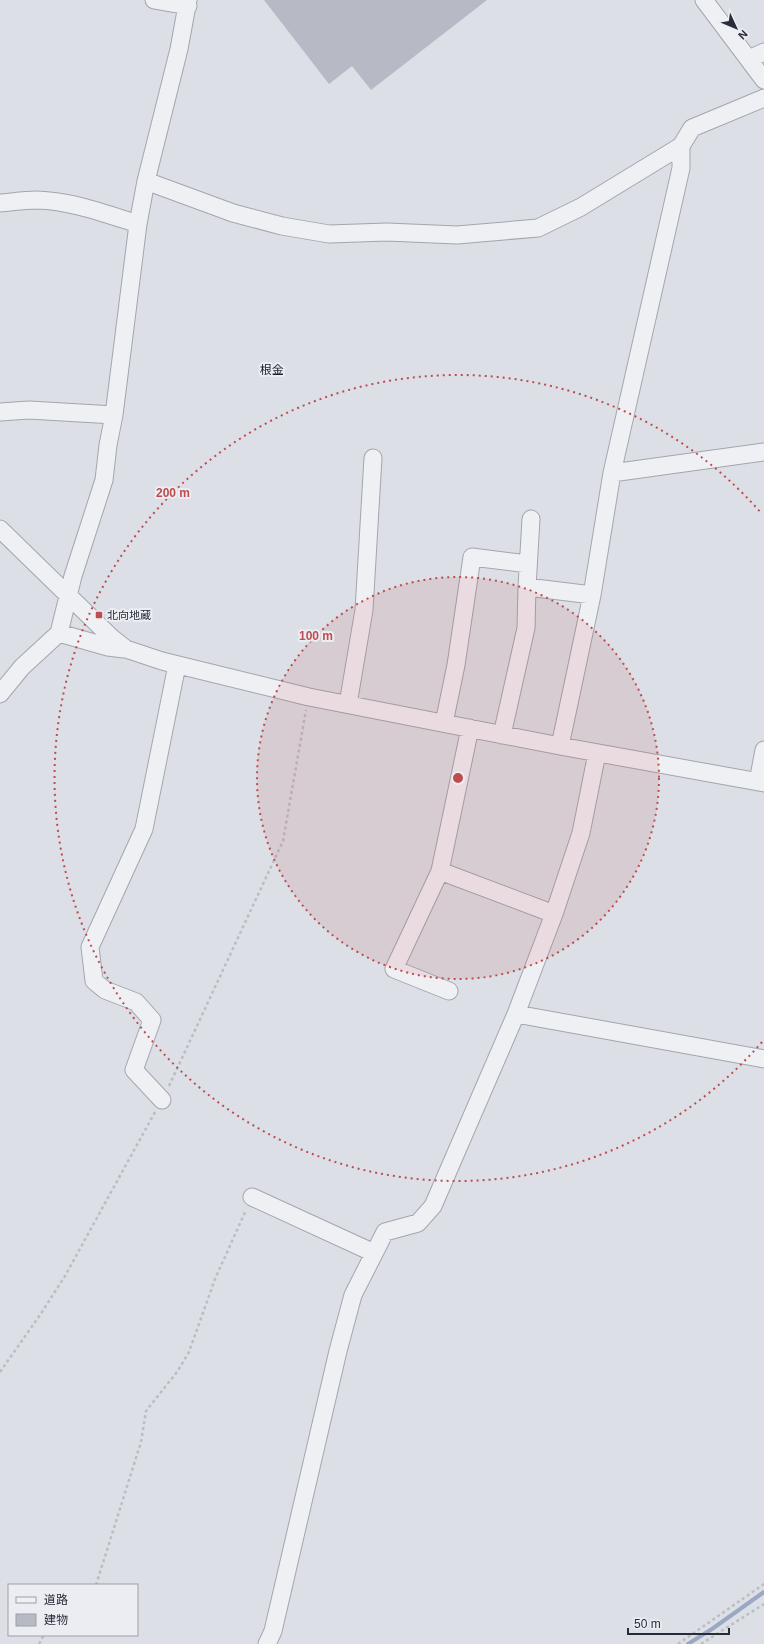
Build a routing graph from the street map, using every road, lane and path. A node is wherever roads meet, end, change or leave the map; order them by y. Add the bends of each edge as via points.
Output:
1 (154, 0) edge
2 (704, 0) edge
3 (188, 3) edge
4 (756, 55) edge
5 (764, 80) edge
6 (764, 98) edge
7 (681, 146) junction
8 (146, 181) junction
9 (0, 203) edge
10 (138, 224) junction
11 (0, 412) edge
12 (114, 415) junction
13 (764, 452) edge
14 (373, 458) dead end
15 (612, 473) junction
16 (531, 519) dead end
17 (0, 529) edge
18 (528, 564) junction
19 (527, 587) junction
20 (67, 595) junction
21 (592, 595) junction
22 (59, 633) junction
23 (126, 649) junction
24 (177, 665) junction
25 (0, 694) edge
26 (309, 697) junction
27 (348, 704) junction
28 (444, 723) junction
29 (470, 728) junction
30 (502, 735) junction
31 (560, 746) junction
32 (764, 750) edge
33 (597, 753) junction
34 (761, 783) edge
35 (440, 871) junction
36 (554, 914) junction
37 (449, 991) dead end
38 (516, 1014) junction
39 (764, 1059) edge
40 (162, 1100) junction
41 (252, 1197) joint
42 (374, 1253) junction
43 (0, 1372) edge
44 (96, 1584) edge
45 (764, 1584) edge
46 (764, 1604) edge
47 (267, 1644) edge
48 (678, 1644) edge
49 (701, 1644) edge

1 - 3 street
2 - 4 street
3 - 8 street
4 - 5 street
6 - 7 street via 692,128
7 - 8 street via 581,207 538,228 457,235 388,232 329,234 282,226 233,213
7 - 15 street via 681,168
8 - 10 street
9 - 10 street via 38,200 58,202
10 - 12 street
11 - 12 street via 29,410
12 - 20 street via 104,480
13 - 15 street
14 - 27 street via 364,610
15 - 21 street
16 - 18 street
17 - 20 street
18 - 19 street
18 - 28 street via 472,557 456,665
19 - 21 street
19 - 30 street via 526,628
20 - 22 street
20 - 23 street via 101,629
21 - 31 street
22 - 23 street via 108,647
22 - 25 street via 22,667
23 - 24 street
24 - 26 street
24 - 40 street via 144,829 90,947 94,981 105,990 136,1002 152,1020 134,1070
26 - 27 street
26 - 40 path via 283,841
27 - 28 street
28 - 29 street
29 - 30 street
29 - 35 street
30 - 31 street
31 - 33 street
32 - 34 street
33 - 34 street
33 - 36 street via 581,833
35 - 36 street
35 - 37 street via 394,969
36 - 38 street
38 - 39 street
38 - 42 street via 433,1206 418,1223 385,1232
40 - 43 path via 65,1276
41 - 42 street
41 - 44 path via 215,1279 190,1352 146,1411 141,1442
42 - 47 street via 353,1295 273,1631
45 - 48 path
46 - 49 path

